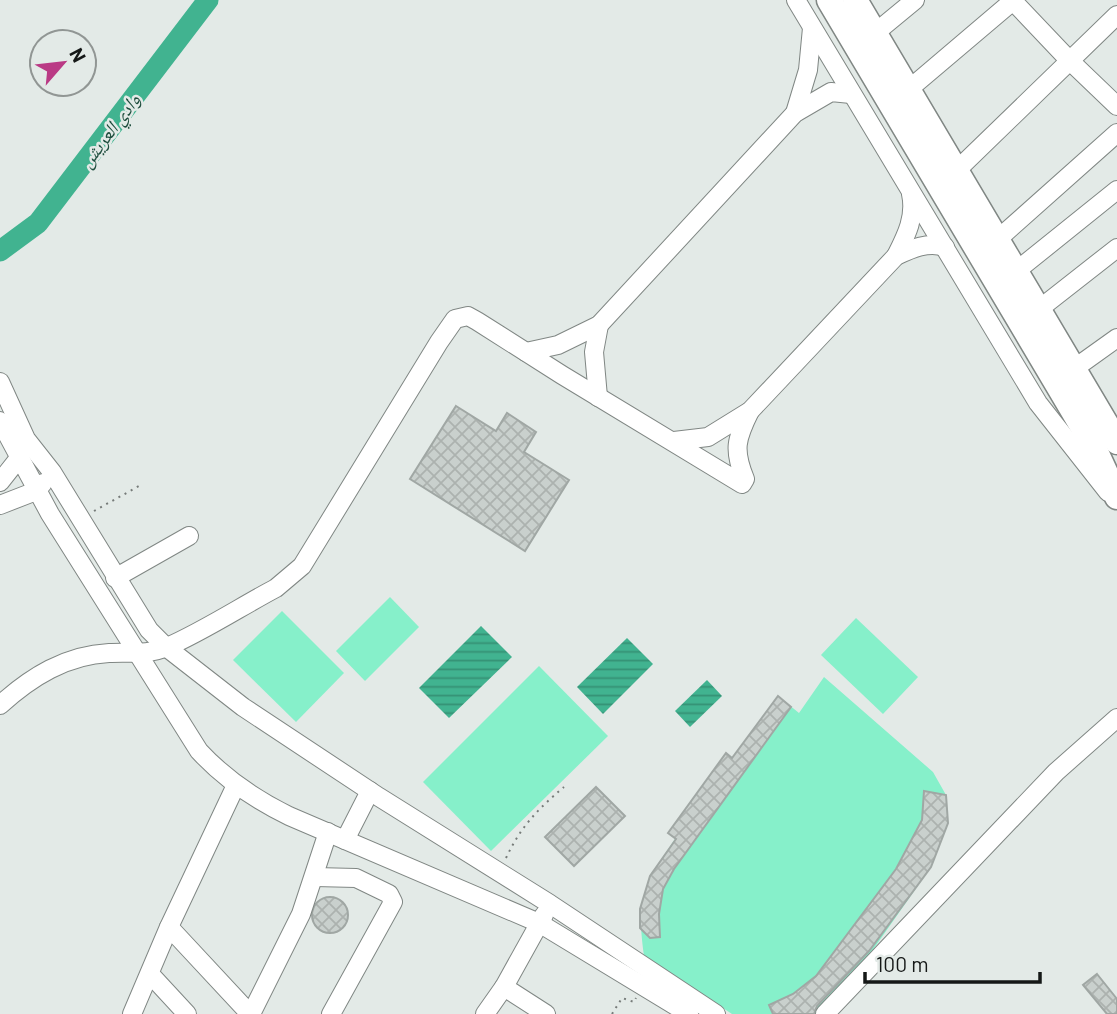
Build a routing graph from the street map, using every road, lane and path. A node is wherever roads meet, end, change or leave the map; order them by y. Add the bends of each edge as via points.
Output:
1 (796, 0) edge
2 (829, 0) edge
3 (855, 0) edge
4 (915, 0) edge
5 (1013, 0) edge
6 (1117, 15) edge
7 (812, 27) junction
8 (876, 33) junction
9 (1069, 60) junction
10 (881, 65) junction
11 (908, 90) junction
12 (851, 94) junction
13 (1117, 106) edge
14 (795, 113) junction
15 (1117, 133) edge
16 (956, 171) junction
17 (910, 189) junction
18 (1117, 190) edge
19 (998, 239) junction
20 (944, 247) junction
21 (1117, 248) edge
22 (896, 256) junction
23 (1015, 272) junction
24 (1038, 310) junction
25 (599, 325) junction
26 (1117, 338) edge
27 (526, 352) junction
28 (1074, 368) junction
29 (0, 382) edge
30 (598, 397) junction
31 (750, 411) junction
32 (0, 421) edge
33 (1107, 439) edge
34 (674, 442) junction
35 (19, 448) junction
36 (52, 472) junction
37 (0, 482) edge
38 (139, 486) dead end
39 (36, 491) junction
40 (1117, 496) edge
41 (1117, 502) edge
42 (0, 505) edge
43 (80, 519) junction
44 (189, 536) dead end
45 (115, 578) junction
46 (166, 647) junction
47 (139, 653) junction
48 (0, 705) edge
49 (1117, 719) edge
50 (236, 785) junction
51 (564, 786) dead end
52 (370, 791) junction
53 (328, 832) junction
54 (345, 840) junction
55 (499, 872) junction
56 (314, 877) junction
57 (550, 904) junction
58 (539, 923) junction
59 (169, 927) junction
60 (150, 974) junction
61 (645, 986) junction
62 (504, 988) junction
63 (682, 1012) edge
64 (132, 1014) edge
65 (187, 1014) edge
66 (251, 1014) edge
67 (331, 1014) edge
68 (485, 1014) edge
69 (546, 1014) edge
70 (612, 1014) edge
71 (716, 1014) edge
72 (825, 1014) edge

1 - 7 street
2 - 10 highway
3 - 8 highway
4 - 8 street
5 - 9 street
5 - 11 street
6 - 9 street
7 - 12 street
7 - 14 street via 808,70
8 - 10 highway
9 - 13 street
9 - 16 street
10 - 11 highway
10 - 33 highway
11 - 16 highway
12 - 14 street via 831,92
12 - 17 street
14 - 25 street
15 - 19 street
16 - 19 highway
17 - 20 street
17 - 22 street via 914,209
18 - 23 street
19 - 23 highway
20 - 22 street via 920,246
20 - 41 street via 1038,403
21 - 24 street
22 - 31 street
23 - 24 highway
24 - 28 highway
25 - 27 street via 568,341
25 - 30 street via 594,352
26 - 28 street
27 - 30 street
27 - 46 street via 468,316 452,321 302,566 276,588
28 - 33 highway
29 - 35 street
30 - 34 street
31 - 34 street via 708,437
31 - 34 street via 737,445 743,484
32 - 35 street
33 - 40 highway
35 - 36 street
35 - 37 street
35 - 39 street
36 - 39 street
36 - 43 street
38 - 43 path
39 - 42 street
39 - 47 street
43 - 45 street
44 - 45 street
45 - 46 street via 149,630
46 - 47 street
46 - 52 street via 243,707
47 - 48 street via 96,654 60,663
47 - 50 street via 200,751
49 - 72 street via 1056,772
50 - 53 street
50 - 59 street
51 - 55 path via 533,813
52 - 54 street
52 - 55 street
53 - 54 street
53 - 56 street
54 - 58 street
55 - 57 street
56 - 66 street via 297,923
56 - 67 street via 356,878 389,894 393,902
57 - 58 street
57 - 71 street
58 - 61 street
58 - 62 street
59 - 60 street
59 - 66 street
60 - 64 street
60 - 65 street
61 - 63 street
61 - 70 path via 634,1002 622,999
62 - 68 street
62 - 69 street

